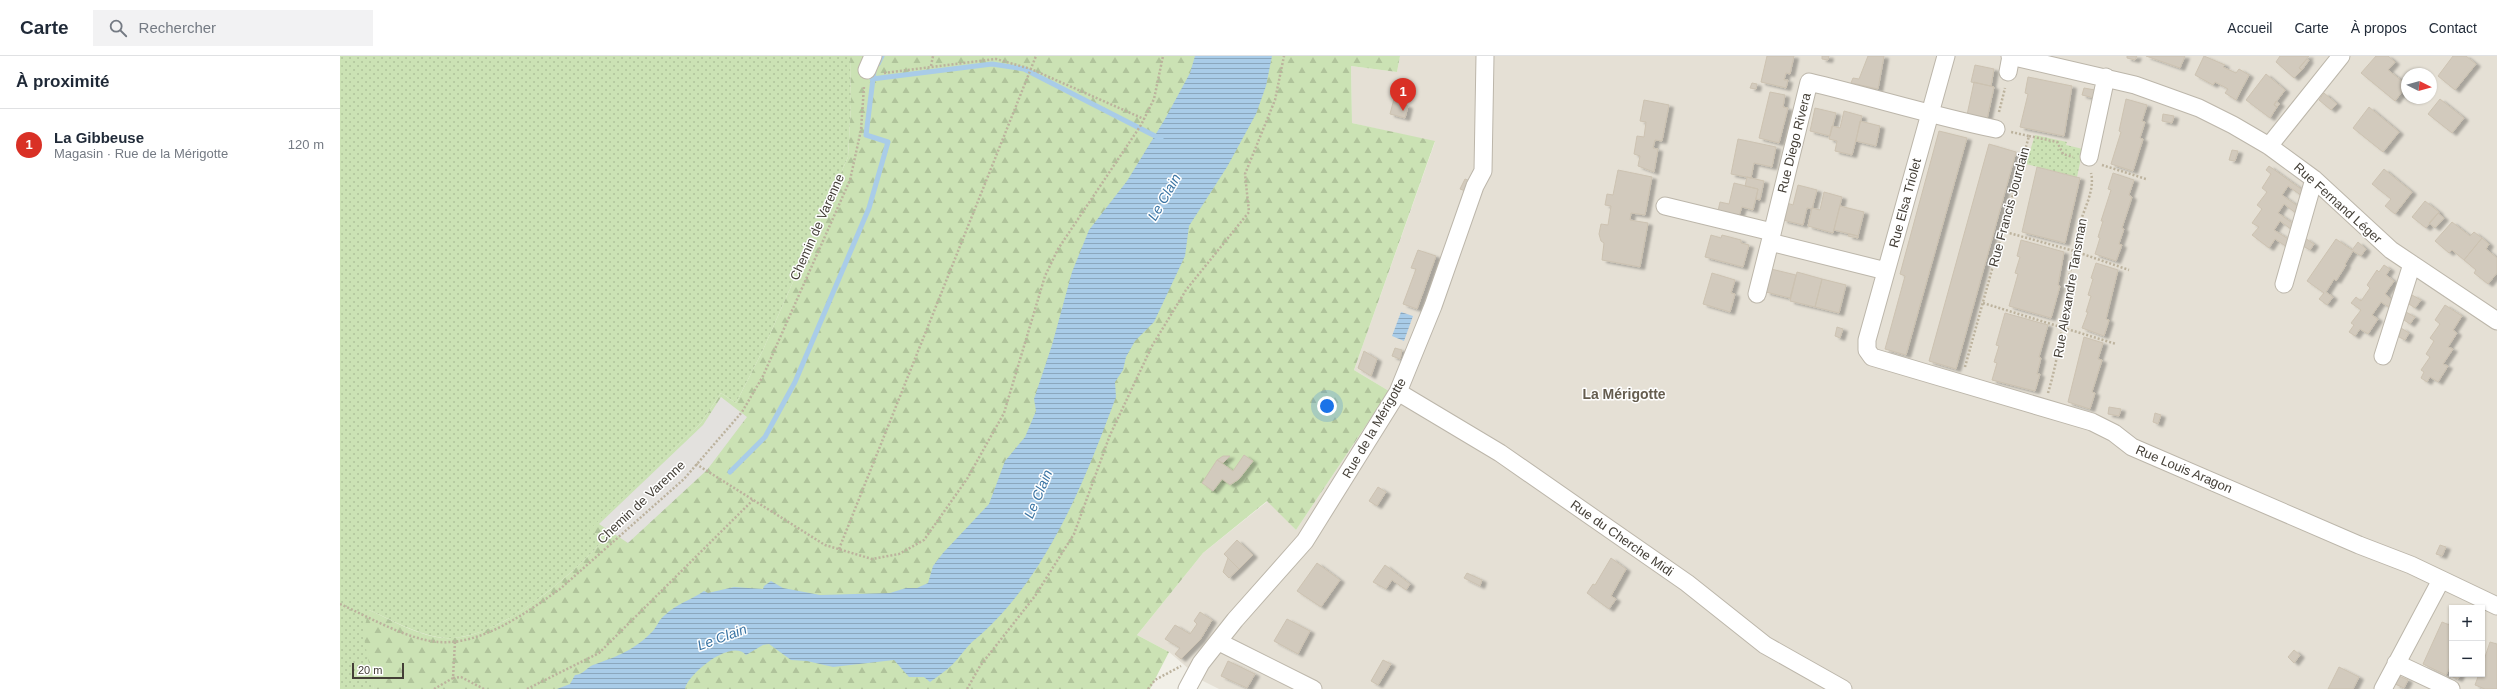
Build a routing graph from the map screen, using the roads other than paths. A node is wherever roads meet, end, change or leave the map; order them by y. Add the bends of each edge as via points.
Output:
1 (1486, 56) edge
2 (1946, 56) edge
3 (2341, 56) edge
4 (2010, 61) edge
5 (2106, 77) junction
6 (1930, 115) junction
7 (1996, 129) road end
8 (2269, 146) junction
9 (2088, 159) road end
10 (2314, 179) junction
11 (1665, 206) dead end
12 (1771, 237) junction
13 (2412, 264) junction
14 (1886, 271) junction
15 (2284, 284) dead end
16 (1757, 294) dead end
17 (2497, 321) edge
18 (1867, 350) joint
19 (2383, 356) dead end
20 (1398, 392) junction
21 (2441, 580) junction
22 (2497, 606) edge
23 (1219, 642) junction
24 (2396, 663) junction
25 (1187, 689) edge
26 (1314, 689) edge
27 (1843, 689) edge
28 (2383, 689) edge
29 (2451, 689) edge

1 - 20 street, Rue de la Mérigotte via 1483,171 1475,186 1434,306
2 - 6 street, Rue Elsa Triolet
3 - 8 street
4 - 5 street, Rue Fernand Léger
5 - 8 street, Rue Fernand Léger via 2199,108
5 - 9 street
6 - 7 street
6 - 12 street, Rue Diego Rivera via 1911,107 1809,82
6 - 14 street, Rue Elsa Triolet
8 - 10 street, Rue Fernand Léger
10 - 13 street, Rue Fernand Léger via 2372,234
10 - 15 street
11 - 12 street
12 - 14 street
12 - 16 street, Rue Diego Rivera
13 - 17 street, Rue Fernand Léger
13 - 19 street
14 - 18 street, Rue Elsa Triolet via 1867,340
18 - 21 street, Rue Louis Aragon via 1872,357 1879,360 2044,406 2101,426 2132,447
20 - 23 street, Rue de la Mérigotte via 1305,541 1235,620
20 - 27 street, Rue du Cherche Midi via 1500,453 1687,583 1765,645
21 - 22 street, Rue Louis Aragon
21 - 24 street
23 - 25 street, Rue de la Mérigotte via 1201,663
23 - 26 street
24 - 28 street
24 - 29 street

